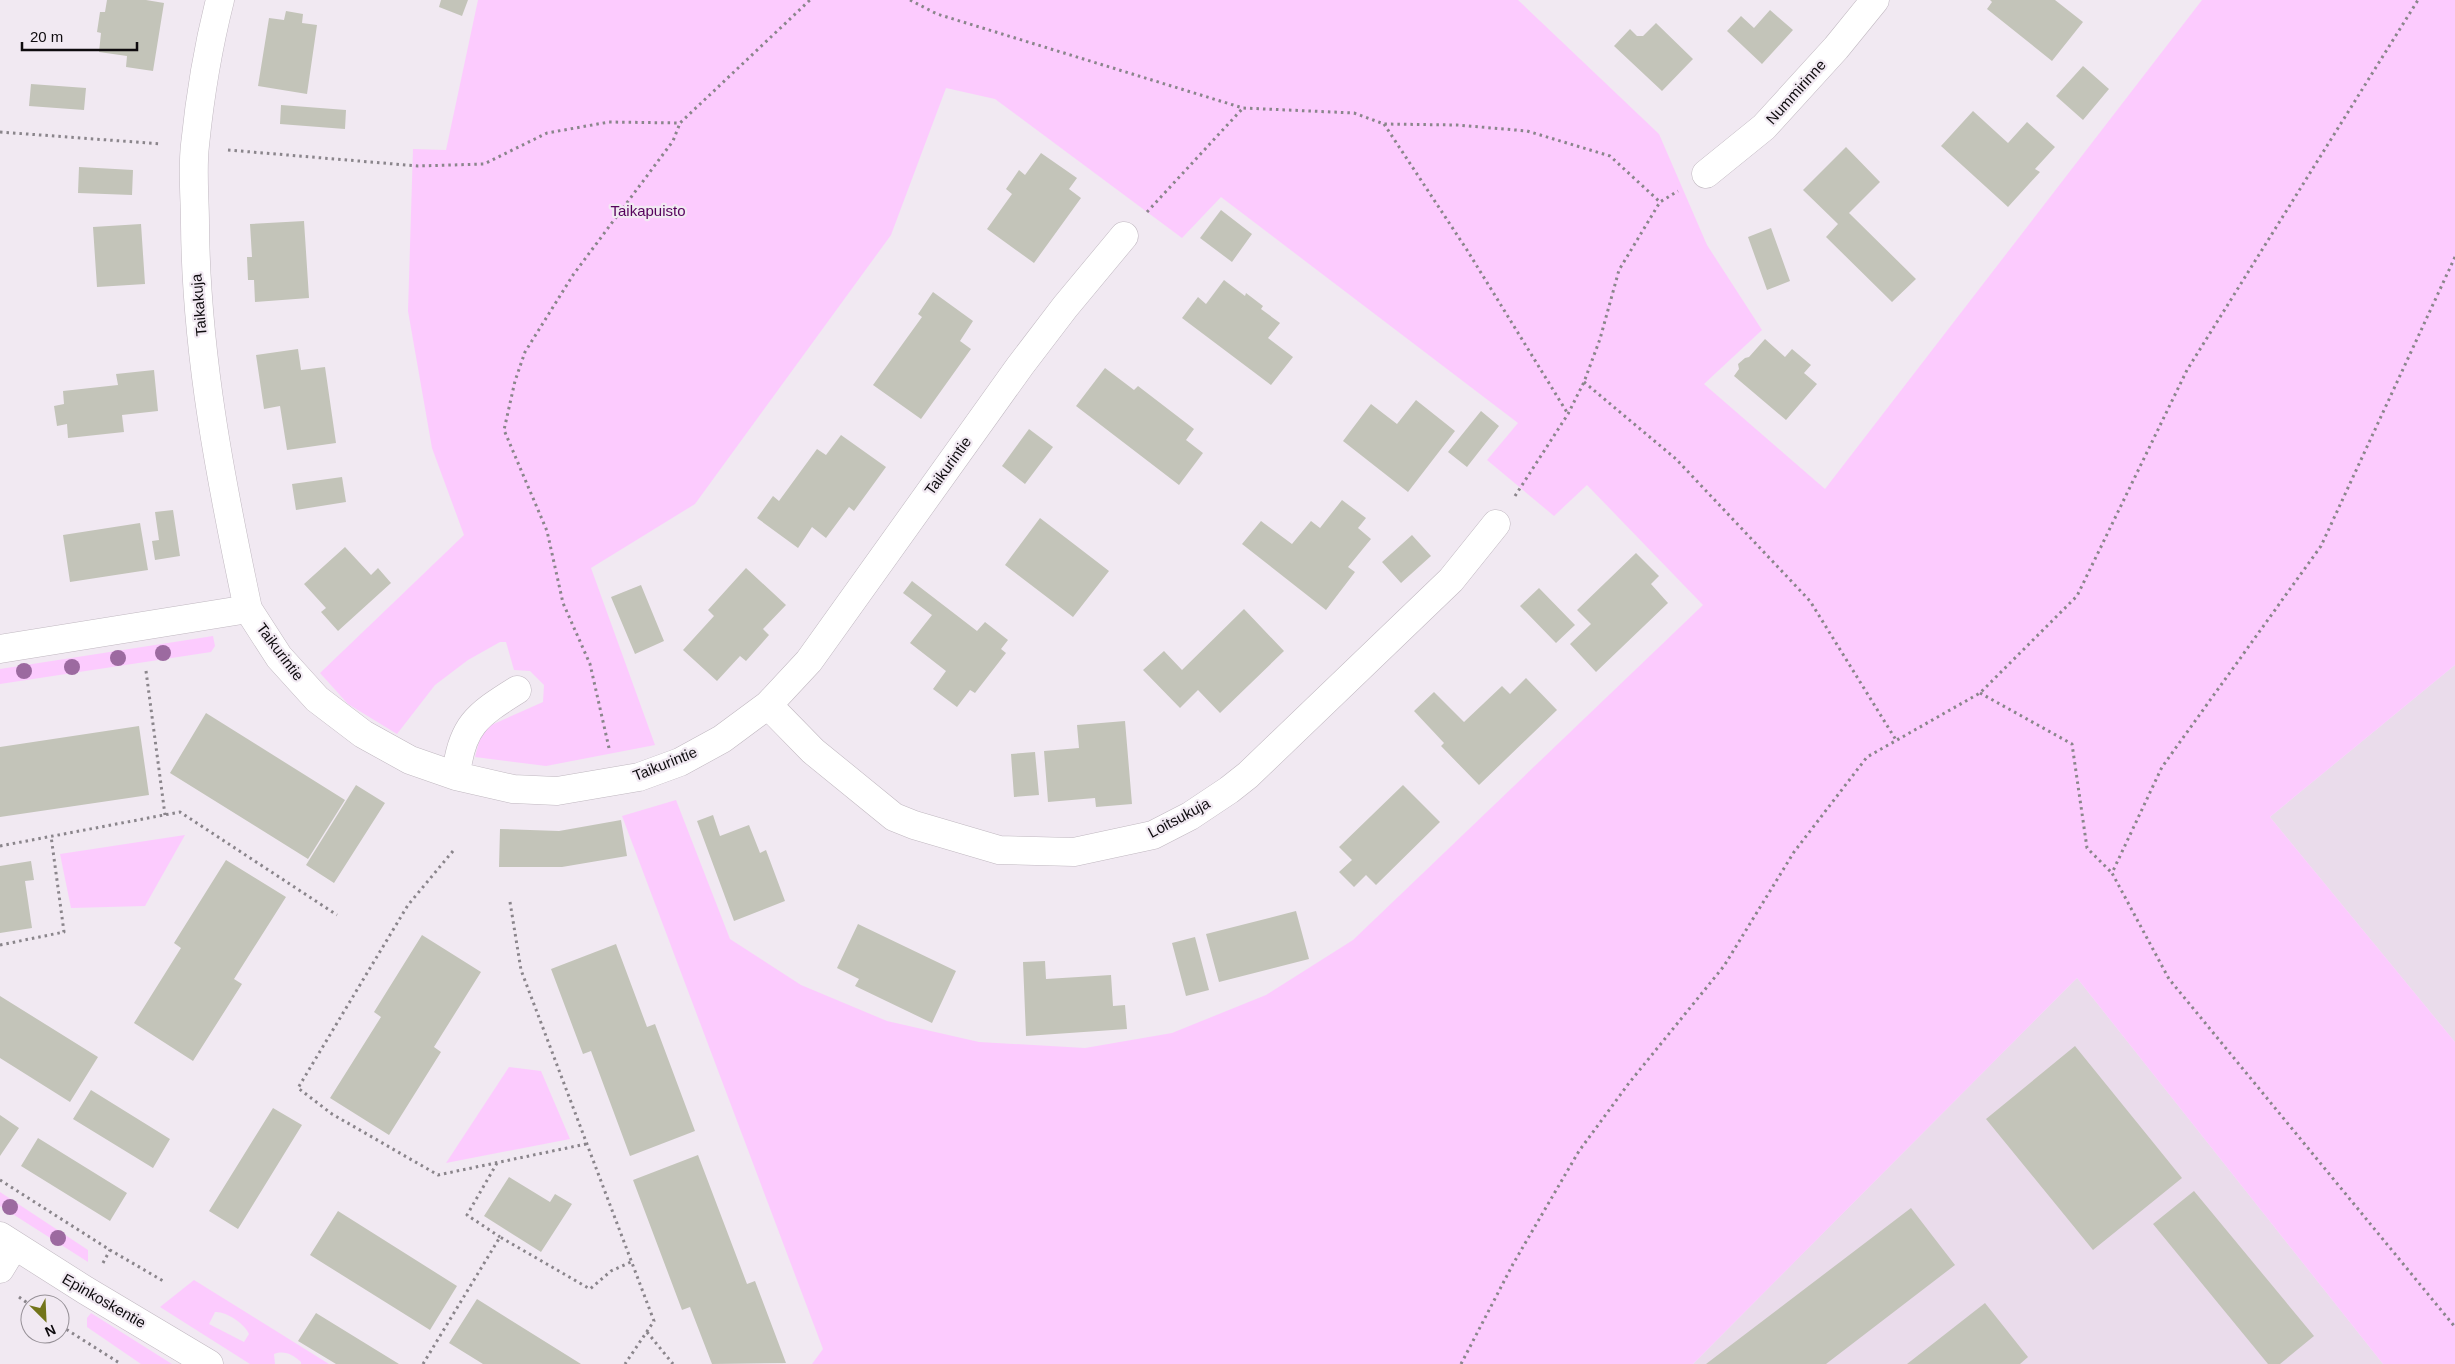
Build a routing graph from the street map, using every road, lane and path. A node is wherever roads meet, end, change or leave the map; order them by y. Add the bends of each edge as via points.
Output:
1 (220, 0) edge
2 (810, 0) edge
3 (910, 0) edge
4 (1875, 0) edge
5 (2418, 0) edge
6 (1242, 108) junction
7 (680, 123) junction
8 (1384, 124) junction
9 (418, 166) dead end
10 (1706, 174) joint
11 (1660, 202) junction
12 (1124, 236) joint
13 (2455, 257) edge
14 (1584, 382) junction
15 (1568, 414) junction
16 (1496, 524) joint
17 (248, 609) junction
18 (0, 649) edge
19 (146, 671) dead end
20 (517, 690) dead end
21 (1980, 693) junction
22 (768, 705) junction
23 (1896, 740) junction
24 (610, 756) dead end
25 (456, 776) junction
26 (165, 816) junction
27 (51, 836) junction
28 (0, 846) edge
29 (453, 851) dead end
30 (2112, 873) junction
31 (510, 902) dead end
32 (336, 915) dead end
33 (0, 945) edge
34 (586, 1144) junction
35 (497, 1163) junction
36 (0, 1180) edge
37 (500, 1236) junction
38 (7, 1241) edge
39 (631, 1262) junction
40 (0, 1269) edge
41 (165, 1282) dead end
42 (2455, 1327) edge
43 (70, 1332) edge
44 (647, 1332) junction
45 (120, 1364) edge
46 (209, 1364) edge
47 (423, 1364) edge
48 (625, 1364) edge
49 (674, 1364) edge
50 (1461, 1364) edge

1 - 17 street, Taikakuja via 194,147 195,262 201,337 219,464
2 - 7 path
3 - 6 path via 937,14
4 - 10 street, Nummirinne via 1764,127
5 - 21 path via 2187,370 2077,596
6 - 8 path via 1354,113
6 - 12 path
7 - 9 path via 609,122 547,133 484,164
7 - 24 path via 673,141 573,275 525,352 504,430 547,531 564,603 590,664
8 - 11 path via 1528,130 1610,156
8 - 15 path via 1467,250
10 - 11 path
11 - 14 path via 1619,270
12 - 22 street, Taikurintie via 1015,374 810,661
13 - 30 path via 2321,546 2162,767
14 - 15 path
14 - 23 path via 1676,459 1810,601
15 - 16 path
16 - 22 street, Loitsukuja via 1451,580 1248,775 1190,816 1153,835 1109,846 1074,852 999,850 901,820 844,778
17 - 18 street, Taikurintie
17 - 25 street, Taikurintie via 279,657 317,699 363,734 410,760
19 - 26 path
20 - 25 street via 484,711 466,730
21 - 23 path
21 - 30 path via 2072,744 2087,848
22 - 25 street, Taikurintie via 722,739 680,762 639,777 557,790 513,789
23 - 50 path via 1867,757 1794,852 1724,966 1579,1151 1513,1264
26 - 27 path
26 - 32 path via 180,812
27 - 28 path
27 - 33 path via 64,932
29 - 35 path via 408,905 298,1088 332,1114 438,1175
30 - 42 path via 2169,979
31 - 34 path via 520,970
34 - 35 path
34 - 39 path
35 - 37 path via 468,1215
36 - 41 path
37 - 39 path via 590,1289 611,1270
37 - 47 path
38 - 40 street
38 - 46 street, Epinkoskentie
39 - 44 path via 654,1321
43 - 45 path
44 - 48 path
44 - 49 path

